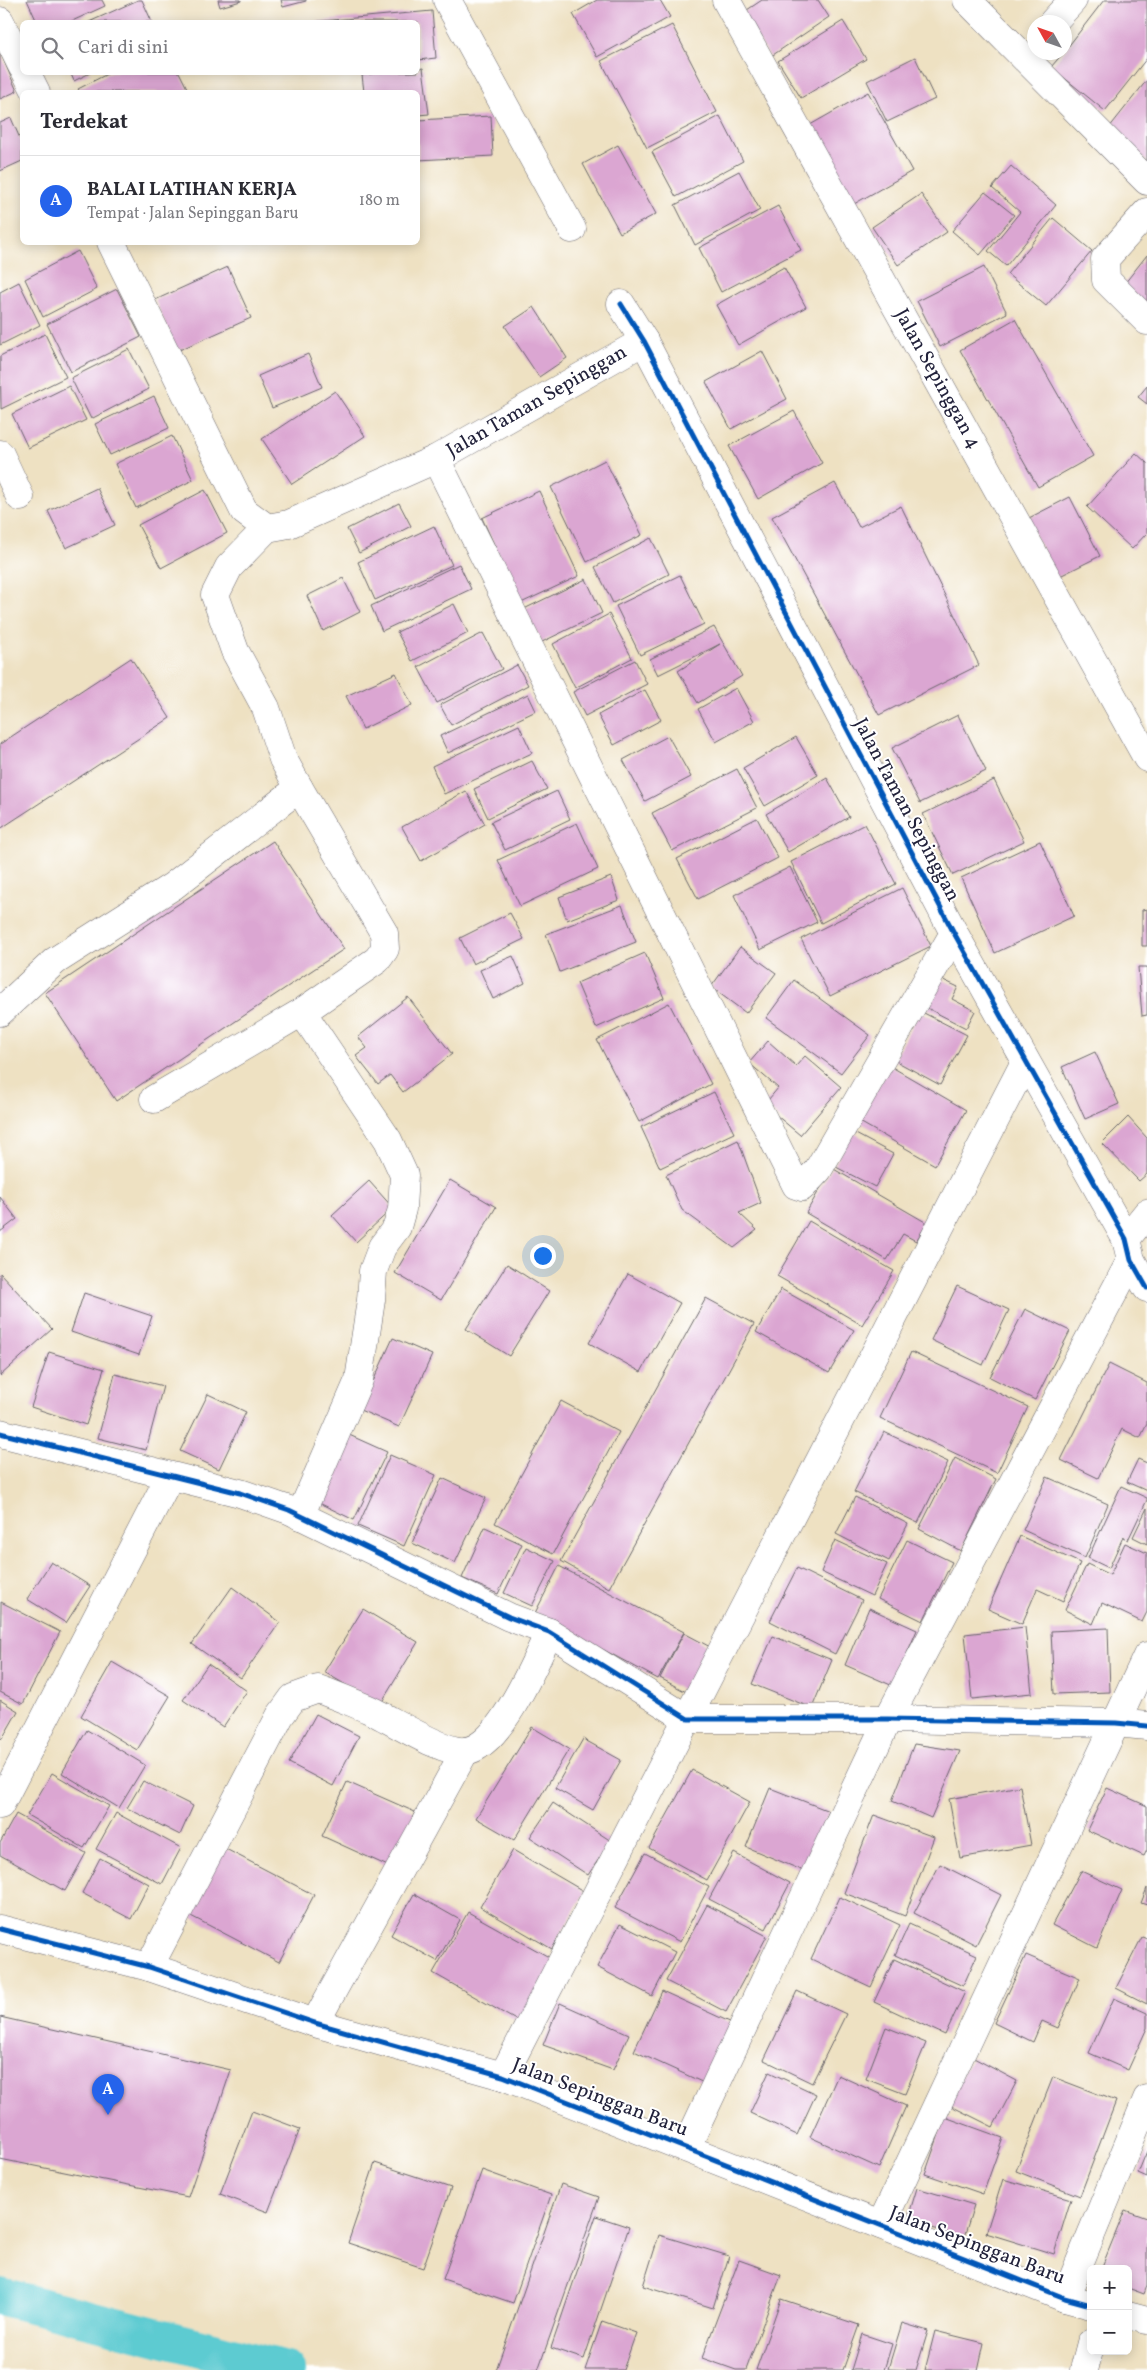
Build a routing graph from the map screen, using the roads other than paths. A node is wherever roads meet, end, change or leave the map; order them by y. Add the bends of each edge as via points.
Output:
1 (447, 0) edge
2 (726, 0) edge
3 (967, 0) edge
4 (1073, 0) edge
5 (1059, 15) edge
6 (0, 21) edge
7 (1027, 48) edge
8 (1038, 60) edge
9 (20, 62) edge
10 (28, 75) edge
11 (35, 90) edge
12 (1147, 181) edge
13 (1147, 212) edge
14 (572, 229) dead end
15 (112, 245) edge
16 (621, 304) dead end
17 (1147, 321) edge
18 (644, 341) junction
19 (0, 454) edge
20 (436, 459) junction
21 (20, 497) dead end
22 (267, 528) junction
23 (1147, 758) edge
24 (299, 788) junction
25 (954, 933) junction
26 (0, 1012) edge
27 (302, 1012) junction
28 (1025, 1062) junction
29 (154, 1099) dead end
30 (1147, 1213) edge
31 (1129, 1250) junction
32 (1147, 1288) edge
33 (0, 1433) edge
34 (170, 1476) junction
35 (300, 1516) junction
36 (549, 1632) junction
37 (1147, 1656) edge
38 (688, 1719) junction
39 (888, 1719) junction
40 (1116, 1723) junction
41 (1147, 1726) edge
42 (465, 1751) junction
43 (0, 1805) edge
44 (1, 1934) edge
45 (149, 1967) junction
46 (315, 2023) junction
47 (503, 2076) junction
48 (1147, 2099) edge
49 (686, 2148) junction
50 (881, 2225) junction
51 (1078, 2301) edge
52 (1132, 2316) edge
53 (1147, 2320) edge
54 (1088, 2355) edge
55 (1084, 2370) edge

1 - 14 street
2 - 23 street, Jalan Sepinggan 4
3 - 7 street
4 - 5 street
6 - 9 street
8 - 12 street
10 - 11 street
13 - 17 street via 1105,259 1106,280
15 - 22 street via 244,511
16 - 18 street
18 - 20 street, Jalan Taman Sepinggan
18 - 25 street, Jalan Taman Sepinggan
19 - 21 street
20 - 22 street, Jalan Taman Sepinggan via 289,524
20 - 25 street via 796,1185 802,1187 813,1178
22 - 24 street via 229,567 215,595 235,651 266,708 283,758
24 - 26 street via 172,886 55,961
24 - 27 street via 384,933 385,949 377,960
25 - 28 street, Jalan Taman Sepinggan
27 - 29 street
27 - 35 street via 388,1140 404,1175 402,1209 397,1227 382,1247 373,1271 360,1380
28 - 31 street, Jalan Taman Sepinggan
28 - 38 street
30 - 31 street
31 - 32 street, Jalan Taman Sepinggan
31 - 39 street
33 - 34 street
34 - 35 street via 240,1493
34 - 43 street
35 - 36 street via 509,1617
36 - 38 street
36 - 42 street via 520,1696 484,1743
37 - 40 street
38 - 39 street
38 - 47 street
39 - 40 street
39 - 49 street
40 - 41 street
40 - 50 street
42 - 45 street via 445,1748 368,1709 318,1689 293,1698 275,1724
42 - 46 street
44 - 45 street, Jalan Sepinggan Baru
45 - 46 street, Jalan Sepinggan Baru
46 - 47 street, Jalan Sepinggan Baru
47 - 49 street, Jalan Sepinggan Baru
48 - 51 street
49 - 50 street, Jalan Sepinggan Baru
50 - 51 street, Jalan Sepinggan Baru
52 - 53 street
54 - 55 street

